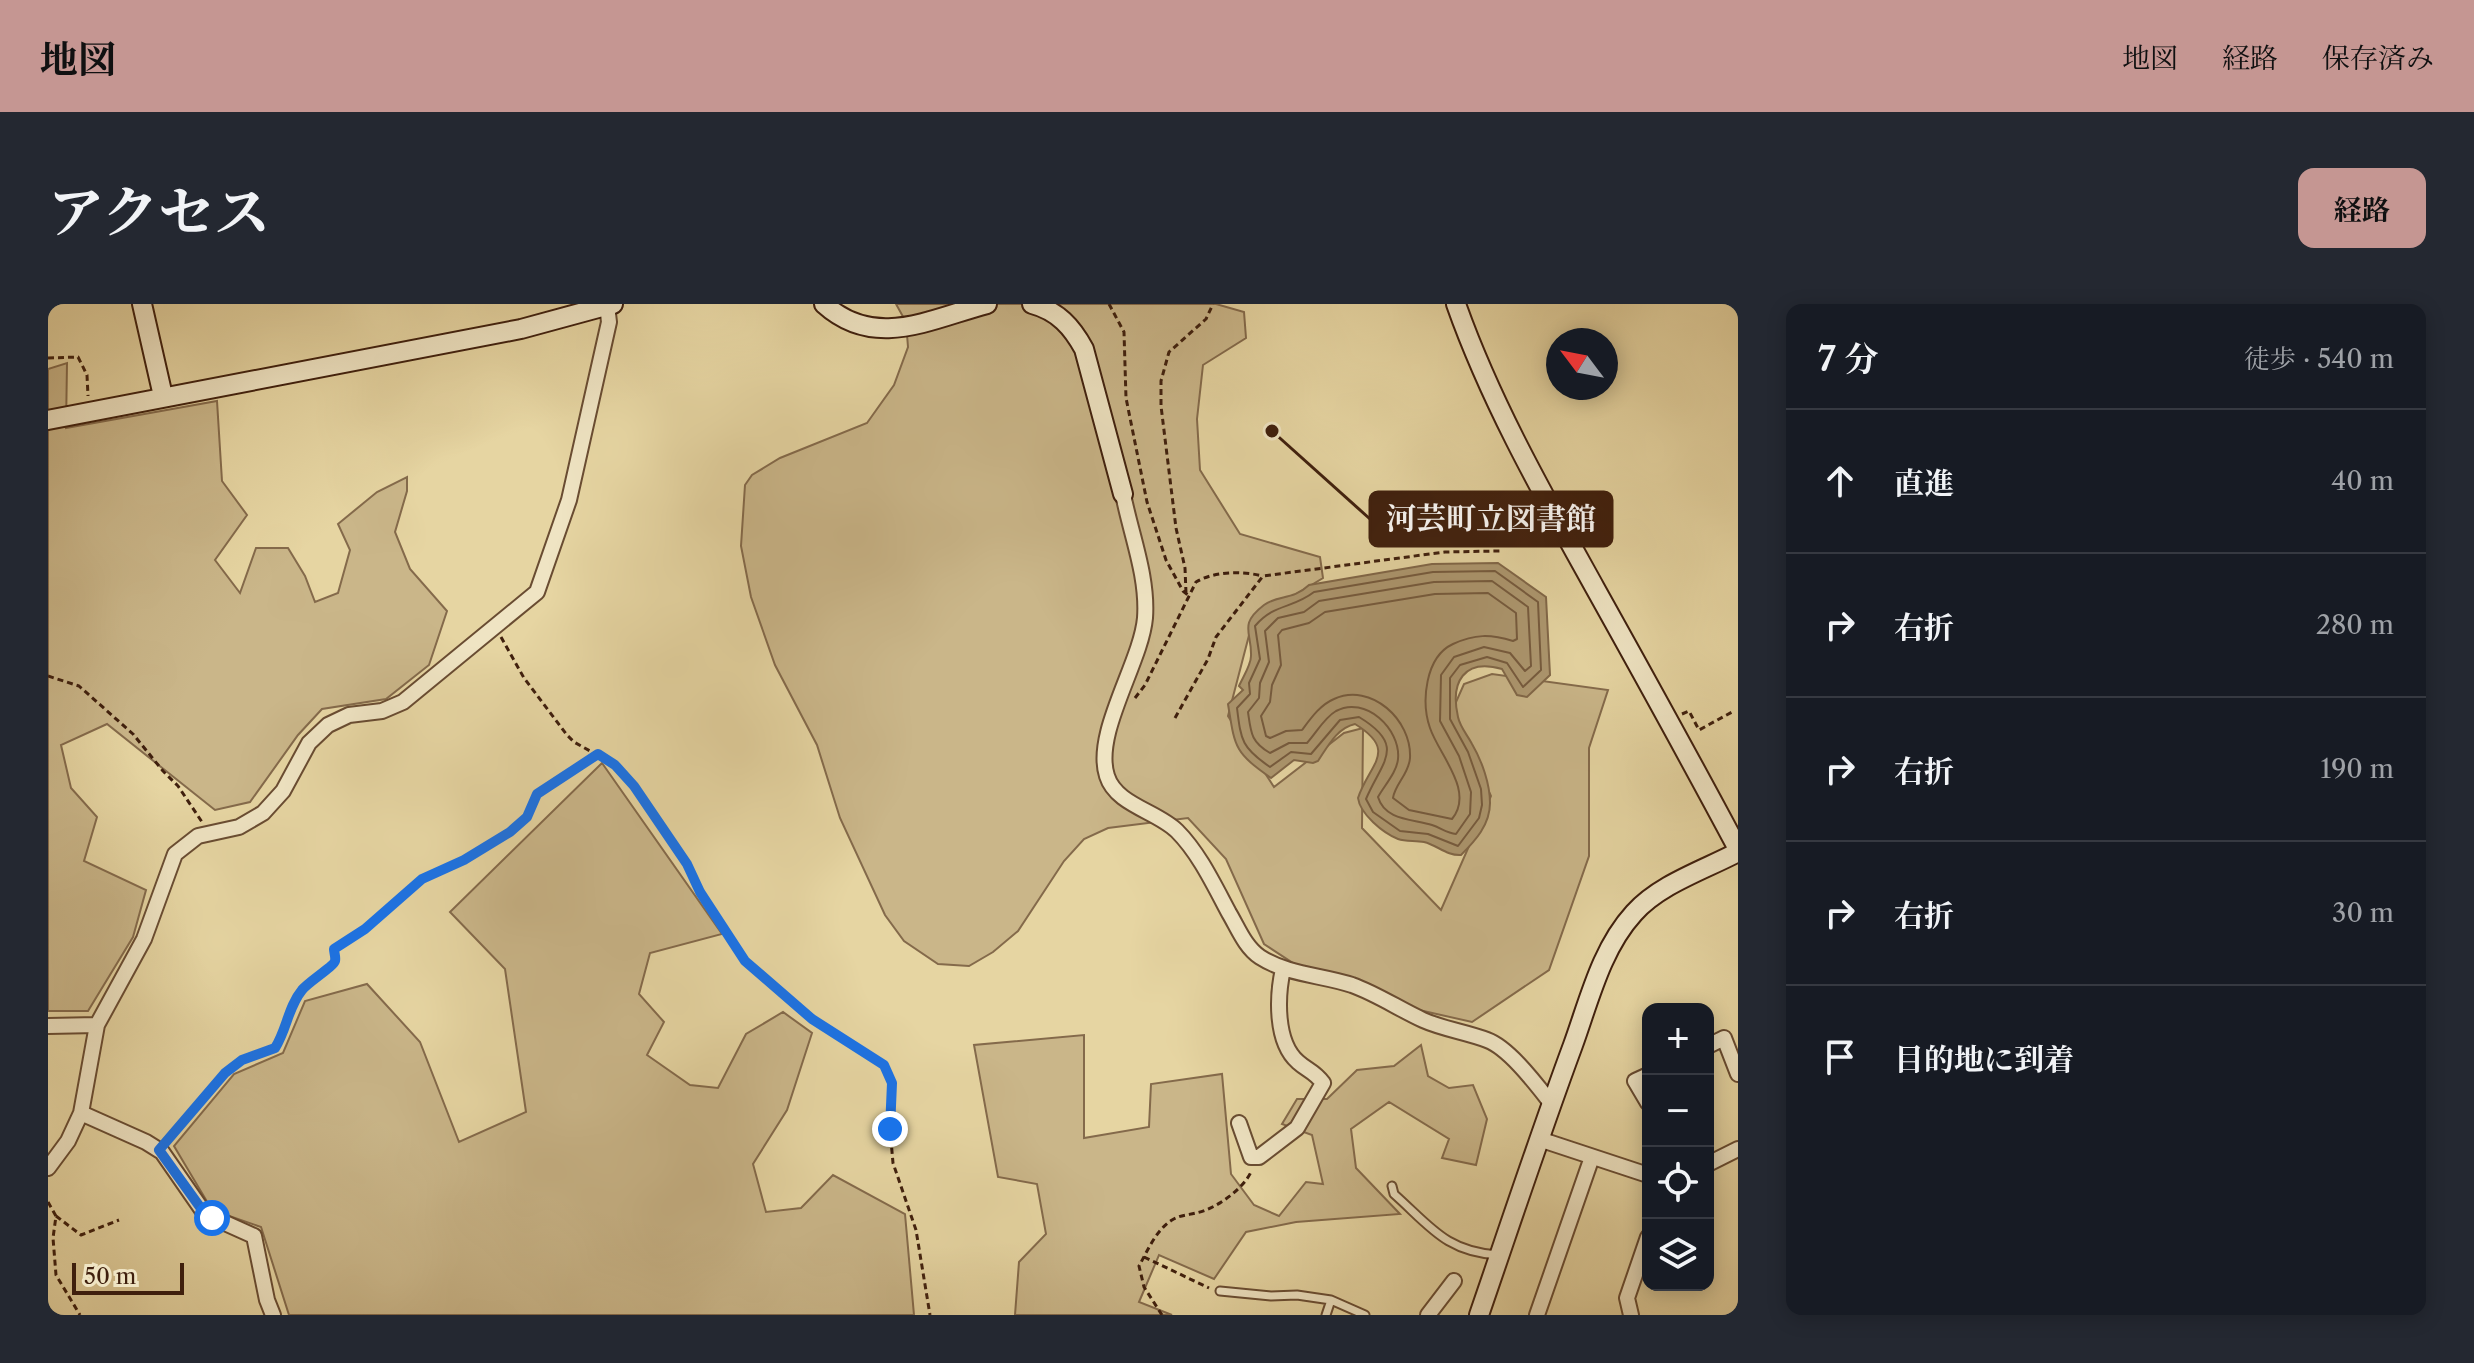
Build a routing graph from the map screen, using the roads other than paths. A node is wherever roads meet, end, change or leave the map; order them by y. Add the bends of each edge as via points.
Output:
1 (142, 304) edge
2 (824, 304) edge
3 (987, 304) edge
4 (1032, 304) edge
5 (1456, 304) edge
6 (610, 305) edge
7 (163, 396) junction
8 (48, 420) edge
9 (1123, 494) joint
10 (1738, 850) edge
11 (1283, 969) junction
12 (97, 1025) junction
13 (48, 1026) edge
14 (1714, 1043) edge
15 (1738, 1074) edge
16 (1642, 1078) edge
17 (1642, 1093) edge
18 (1551, 1103) junction
19 (81, 1113) junction
20 (1239, 1123) dead end
21 (1539, 1139) junction
22 (1738, 1149) edge
23 (1592, 1157) junction
24 (1714, 1161) edge
25 (48, 1168) edge
26 (1642, 1173) edge
27 (1392, 1186) dead end
28 (1642, 1254) edge
29 (1499, 1255) junction
30 (1454, 1281) dead end
31 (1220, 1291) road end
32 (1331, 1300) junction
33 (273, 1315) edge
34 (1326, 1315) edge
35 (1365, 1315) edge
36 (1428, 1315) edge
37 (1479, 1315) edge
38 (1537, 1315) edge
39 (1631, 1315) edge

1 - 7 street
2 - 3 street via 856,325 886,330
4 - 9 street via 1060,317 1084,349
5 - 10 street via 1502,413
6 - 7 street via 467,340
6 - 12 street via 569,500 542,582 530,599 393,708 349,715 328,725 309,743 283,791 263,813 239,827 181,846 170,861 144,939
7 - 8 street
9 - 11 street via 1146,587 1145,621 1105,747 1106,774 1120,795 1176,830 1252,951
10 - 18 street via 1656,894 1634,913 1604,960
11 - 18 street via 1354,986 1429,1023 1489,1040
11 - 20 street via 1278,992 1285,1042 1298,1062 1323,1083 1297,1128 1256,1157 1251,1157
12 - 13 street
12 - 19 street
14 - 15 street via 1724,1038
16 - 17 street via 1635,1081
18 - 21 street
19 - 25 street
19 - 33 street via 159,1150 205,1214 254,1236
21 - 23 street
21 - 29 street
22 - 24 street
23 - 26 street
23 - 38 street
27 - 29 lane via 1394,1194 1450,1245
28 - 39 street via 1627,1298
29 - 37 street
30 - 36 street
31 - 32 lane
32 - 34 lane
32 - 35 lane

